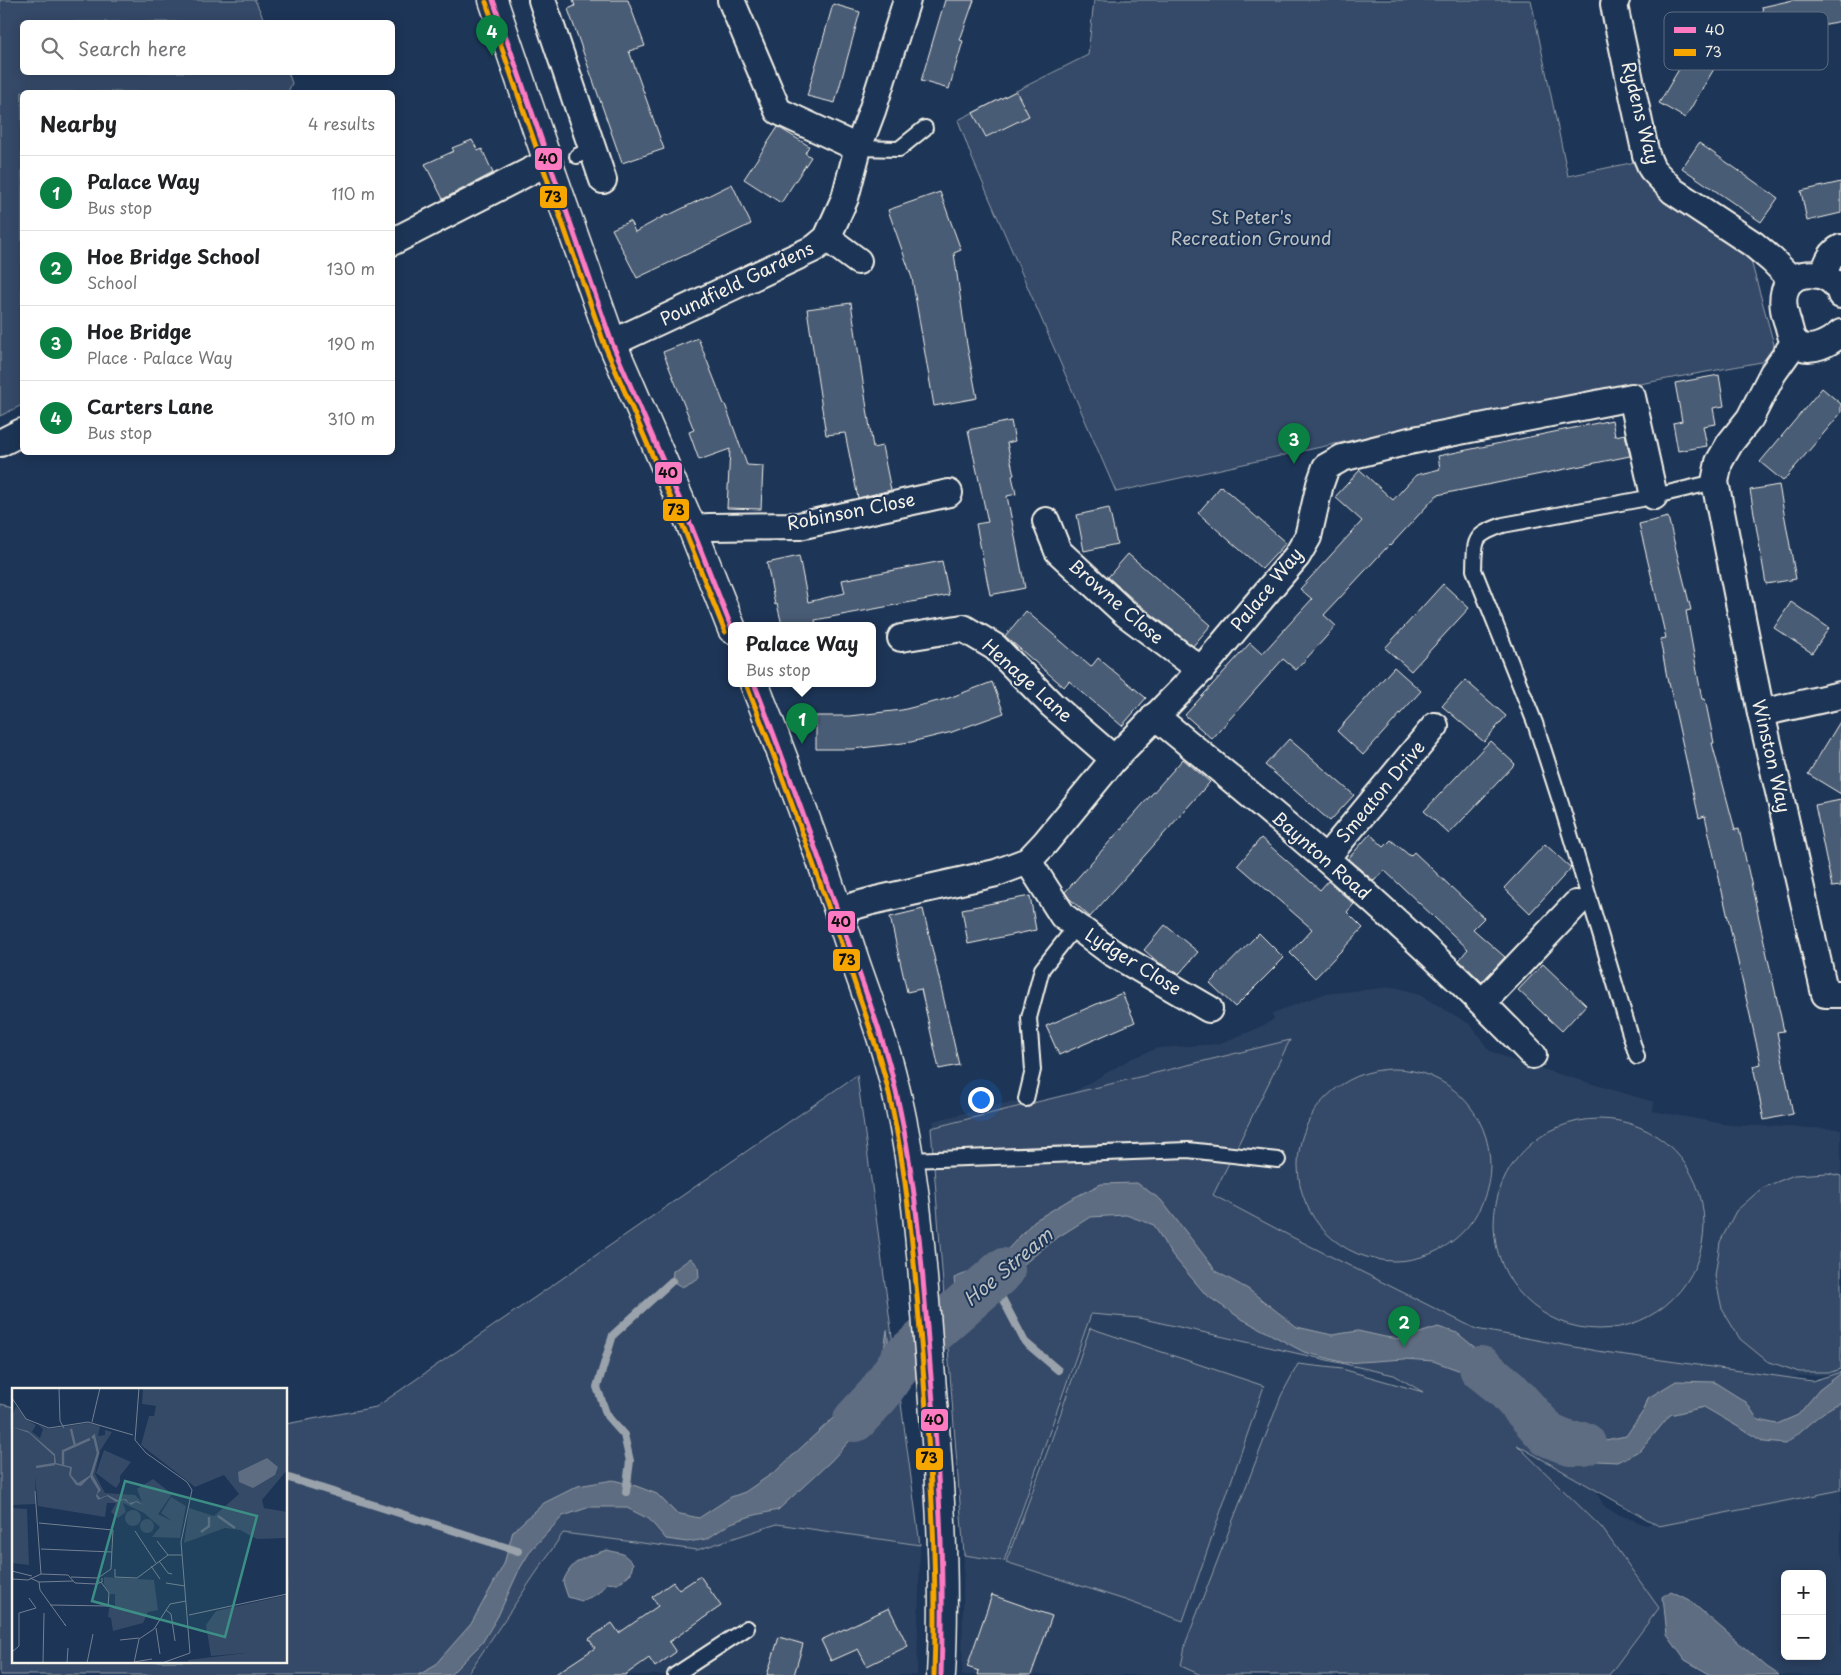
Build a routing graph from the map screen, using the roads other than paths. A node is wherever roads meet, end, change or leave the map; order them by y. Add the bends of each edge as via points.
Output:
1 (493, 0) edge
2 (542, 0) edge
3 (731, 0) edge
4 (907, 0) edge
5 (1616, 0) edge
6 (924, 128) dead end
7 (858, 148) junction
8 (548, 162) junction
9 (603, 180) dead end
10 (827, 238) junction
11 (395, 240) edge
12 (1841, 248) edge
13 (858, 261) dead end
14 (1823, 276) junction
15 (1792, 280) junction
16 (1841, 295) edge
17 (1841, 333) edge
18 (1795, 342) junction
19 (612, 343) junction
20 (20, 433) edge
21 (0, 443) edge
22 (1715, 482) junction
23 (949, 493) dead end
24 (1654, 496) junction
25 (1046, 521) dead end
26 (692, 528) junction
27 (729, 622) edge
28 (901, 638) dead end
29 (1201, 670) junction
30 (756, 687) edge
31 (1841, 695) edge
32 (1761, 713) junction
33 (1155, 716) junction
34 (1435, 726) dead end
35 (1114, 759) junction
36 (1326, 858) junction
37 (1028, 861) junction
38 (1576, 904) dead end
39 (839, 910) junction
40 (1076, 926) junction
41 (1833, 994) edge
42 (1483, 1002) junction
43 (1209, 1009) dead end
44 (1533, 1055) dead end
45 (1637, 1056) dead end
46 (1026, 1099) dead end
47 (910, 1160) junction
48 (1278, 1160) dead end
49 (747, 1628) dead end
50 (675, 1675) edge
51 (941, 1675) edge

1 - 8 main road
2 - 9 street via 585,152
3 - 7 street via 778,111
4 - 7 street, Poundfield Gardens
5 - 15 street, Rydens Way via 1616,15 1646,155 1652,169 1673,191 1753,244
6 - 7 lane via 899,149
7 - 10 street, Poundfield Gardens via 845,198
8 - 11 street
8 - 19 main road
10 - 13 street
10 - 19 street, Poundfield Gardens via 816,248
12 - 14 street via 1828,260
14 - 15 street via 1804,275
14 - 16 street via 1840,290
15 - 18 street via 1785,288 1783,299 1784,312
17 - 18 street via 1820,346 1808,347
18 - 22 street via 1750,418 1719,462
19 - 26 main road
20 - 21 street
22 - 24 lane
22 - 32 street, Winston Way
23 - 26 street, Robinson Close via 799,526
24 - 29 street, Palace Way via 1632,397 1409,441 1342,458 1326,466 1308,537 1296,556
24 - 45 lane via 1503,525 1482,532 1475,545 1474,570 1535,723
25 - 29 street, Browne Close via 1058,551 1126,614
26 - 27 main road
28 - 35 street, Henage Lane via 963,628 995,647 1052,705
29 - 33 street, Palace Way
30 - 39 main road
31 - 32 street
32 - 41 street, Winston Way
33 - 35 street, Palace Way
33 - 36 street, Baynton Road
34 - 36 street, Smeaton Drive
35 - 37 street, Palace Way
36 - 42 street, Baynton Road
37 - 39 street, Palace Way via 996,873
37 - 40 street, Lydger Close via 1063,916
38 - 42 street
39 - 47 main road via 893,1079
40 - 43 street, Lydger Close via 1111,952
40 - 46 lane via 1042,968 1029,1018 1033,1070
42 - 44 street, Baynton Road
47 - 48 lane via 1188,1150
47 - 51 main road via 936,1432 942,1544
49 - 50 lane

